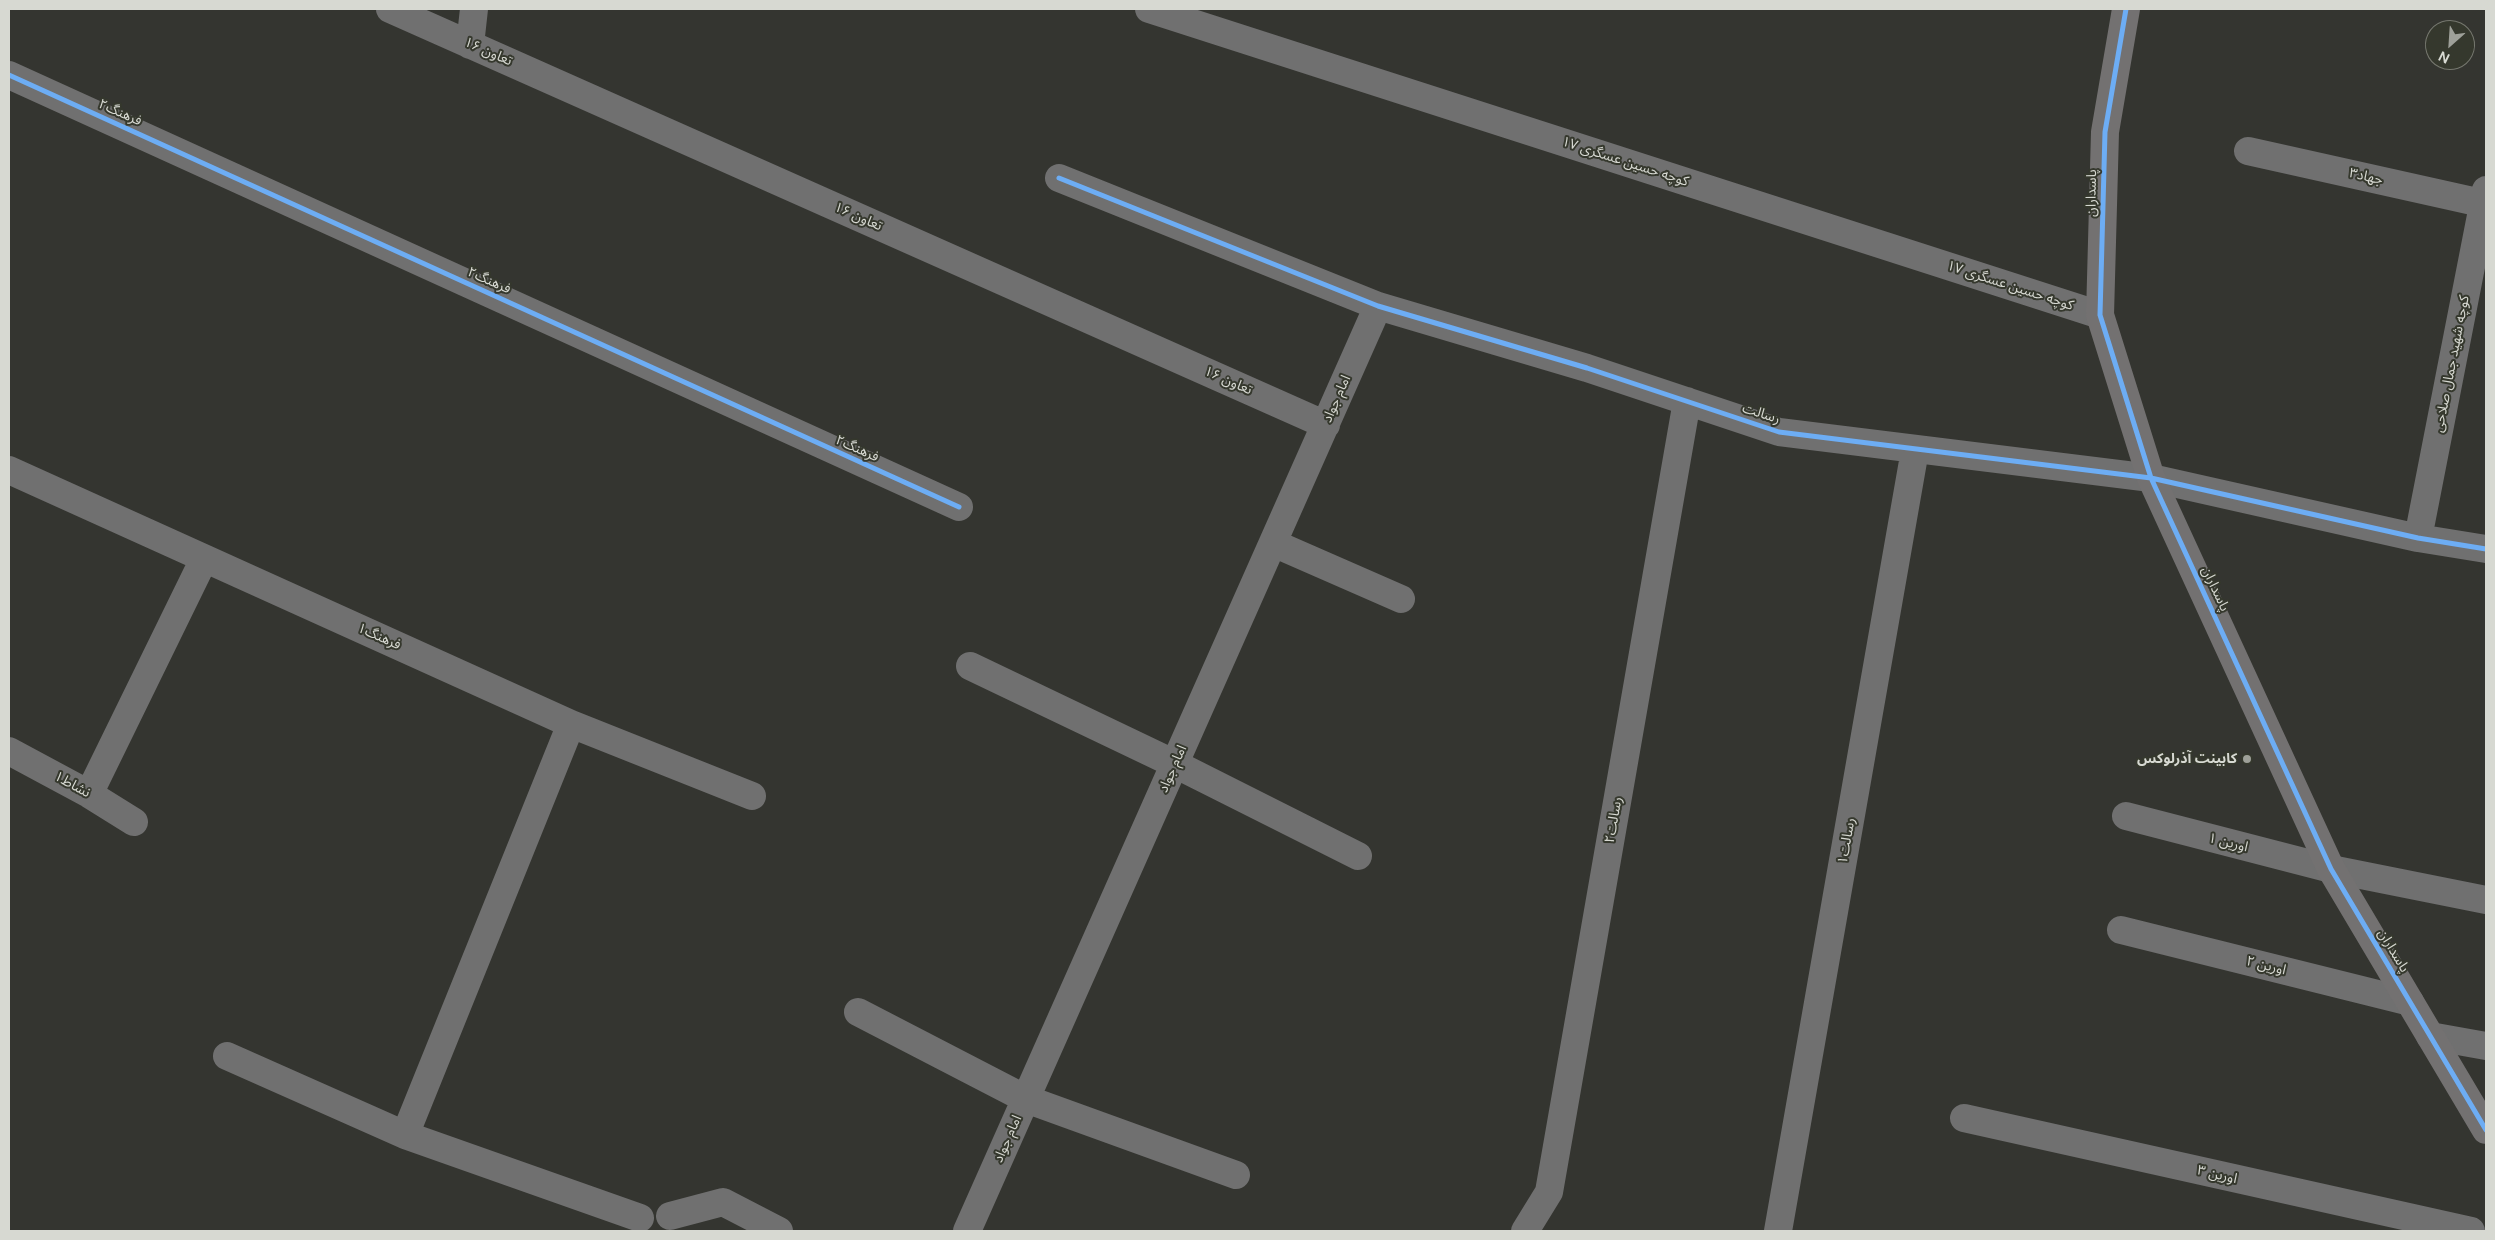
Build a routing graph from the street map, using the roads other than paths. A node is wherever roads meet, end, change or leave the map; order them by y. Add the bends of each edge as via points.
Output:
1 (390, 9) edge
2 (474, 9) edge
3 (1149, 9) edge
4 (2126, 9) edge
5 (470, 45) junction
6 (9, 75) edge
7 (2248, 151) dead end
8 (1059, 178) dead end
9 (2485, 199) edge
10 (1378, 306) junction
11 (2100, 315) junction
12 (1687, 402) junction
13 (1326, 425) junction
14 (1915, 450) junction
15 (9, 470) edge
16 (2151, 478) junction
17 (960, 507) dead end
18 (2418, 538) junction
19 (1273, 543) junction
20 (2486, 549) edge
21 (204, 559) junction
22 (1401, 599) dead end
23 (970, 666) dead end
24 (571, 724) junction
25 (9, 750) edge
26 (1175, 764) junction
27 (89, 794) junction
28 (752, 796) dead end
29 (2126, 816) dead end
30 (134, 822) dead end
31 (1358, 856) dead end
32 (2330, 869) junction
33 (2486, 900) edge
34 (2121, 930) dead end
35 (2410, 1002) junction
36 (858, 1012) dead end
37 (2430, 1036) junction
38 (2486, 1046) edge
39 (226, 1056) dead end
40 (1026, 1099) junction
41 (1964, 1118) dead end
42 (2486, 1130) edge
43 (405, 1135) junction
44 (1236, 1174) dead end
45 (670, 1216) dead end
46 (640, 1218) dead end
47 (779, 1231) edge
48 (967, 1231) edge
49 (1524, 1231) edge
50 (1778, 1231) edge
51 (2471, 1231) edge

1 - 5 street, تعاون ۱۶
2 - 5 street
3 - 11 street, کوچه حسین عسگری ۱۷
4 - 11 street, پاسداران via 2105,132
5 - 13 street, تعاون ۱۶
6 - 17 street, فرهنگ۲
7 - 9 street, جهاد۳
8 - 10 street, رسالت
9 - 18 street, کوچه شهید جمال صلاحی
10 - 12 street, رسالت via 1587,368
10 - 13 street, امام جواد
11 - 16 street, پاسداران
12 - 14 street, رسالت via 1779,432
12 - 49 street, رسالت۲ via 1550,1192
13 - 19 street, امام جواد
14 - 16 street, رسالت
14 - 50 street, رسالت۱
15 - 21 street, فرهنگ۱
16 - 18 street, رسالت
16 - 32 street, پاسداران
18 - 20 street, رسالت
19 - 22 street
19 - 26 street, امام جواد
21 - 24 street, فرهنگ۱
21 - 27 street
23 - 26 street
24 - 28 street, فرهنگ۱
24 - 43 street
25 - 27 street, نشاط۱
26 - 31 street
26 - 40 street, امام جواد
27 - 30 street, نشاط۱
29 - 32 street, اورین ۱
32 - 33 street, اورین ۱
32 - 35 street, پاسداران
34 - 35 street, اورین ۲
35 - 37 street, پاسداران
36 - 40 street
37 - 38 street
37 - 42 street, پاسداران
39 - 43 street
40 - 44 street
40 - 48 street, امام جواد
41 - 51 street, اورین ۳
43 - 46 street
45 - 47 street via 723,1202

